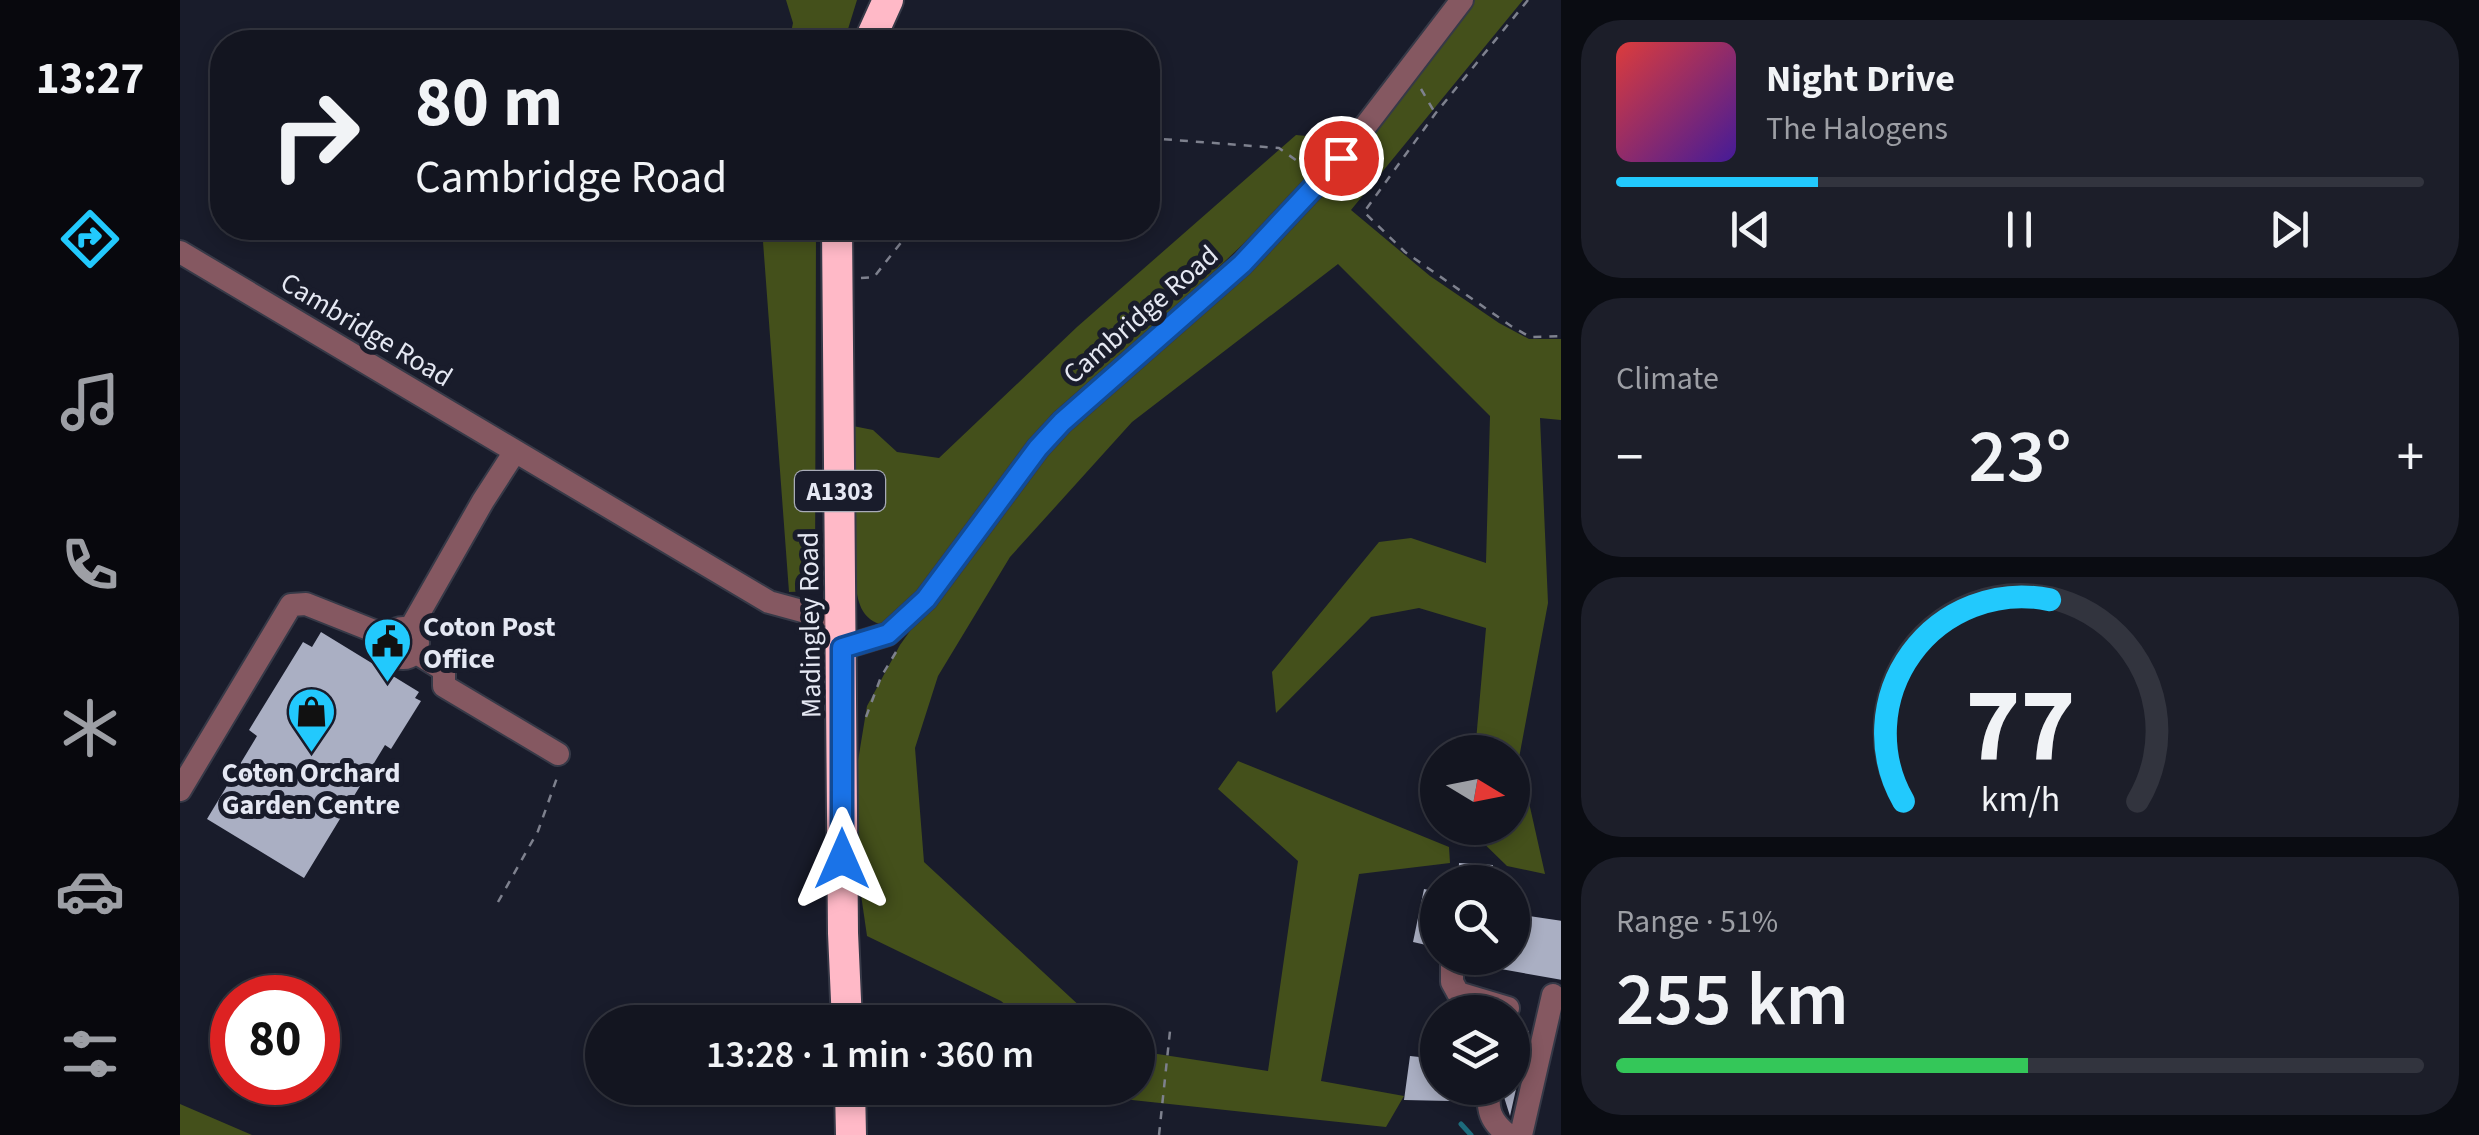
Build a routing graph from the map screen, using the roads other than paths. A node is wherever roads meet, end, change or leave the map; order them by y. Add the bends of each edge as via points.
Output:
1 (1462, 0) edge
2 (882, 2) edge
3 (872, 30) edge
4 (838, 240) edge
5 (180, 252) edge
6 (514, 453) junction
7 (842, 615) junction
8 (406, 637) junction
9 (842, 648) junction
10 (558, 754) road end
11 (180, 790) edge
12 (1530, 1004) edge
13 (846, 1005) edge
14 (1530, 1096) edge
15 (850, 1105) edge
16 (1490, 1105) edge
17 (1528, 1105) edge
18 (851, 1135) edge
19 (1508, 1135) edge
20 (1521, 1135) edge

1 - 9 street, Cambridge Road via 1410,72 1242,264 1038,448 926,599 888,634
2 - 3 highway
4 - 7 highway, Madingley Road / A1303
5 - 6 street, Cambridge Road
6 - 7 street, Cambridge Road via 769,602
6 - 8 street via 483,501 475,546
7 - 9 highway, Madingley Road / A1303
8 - 10 street via 444,670 444,686
8 - 11 street via 291,605
9 - 13 highway, Madingley Road / A1303
12 - 14 street via 1552,999
15 - 18 highway
16 - 19 street via 1492,1120
17 - 20 street

